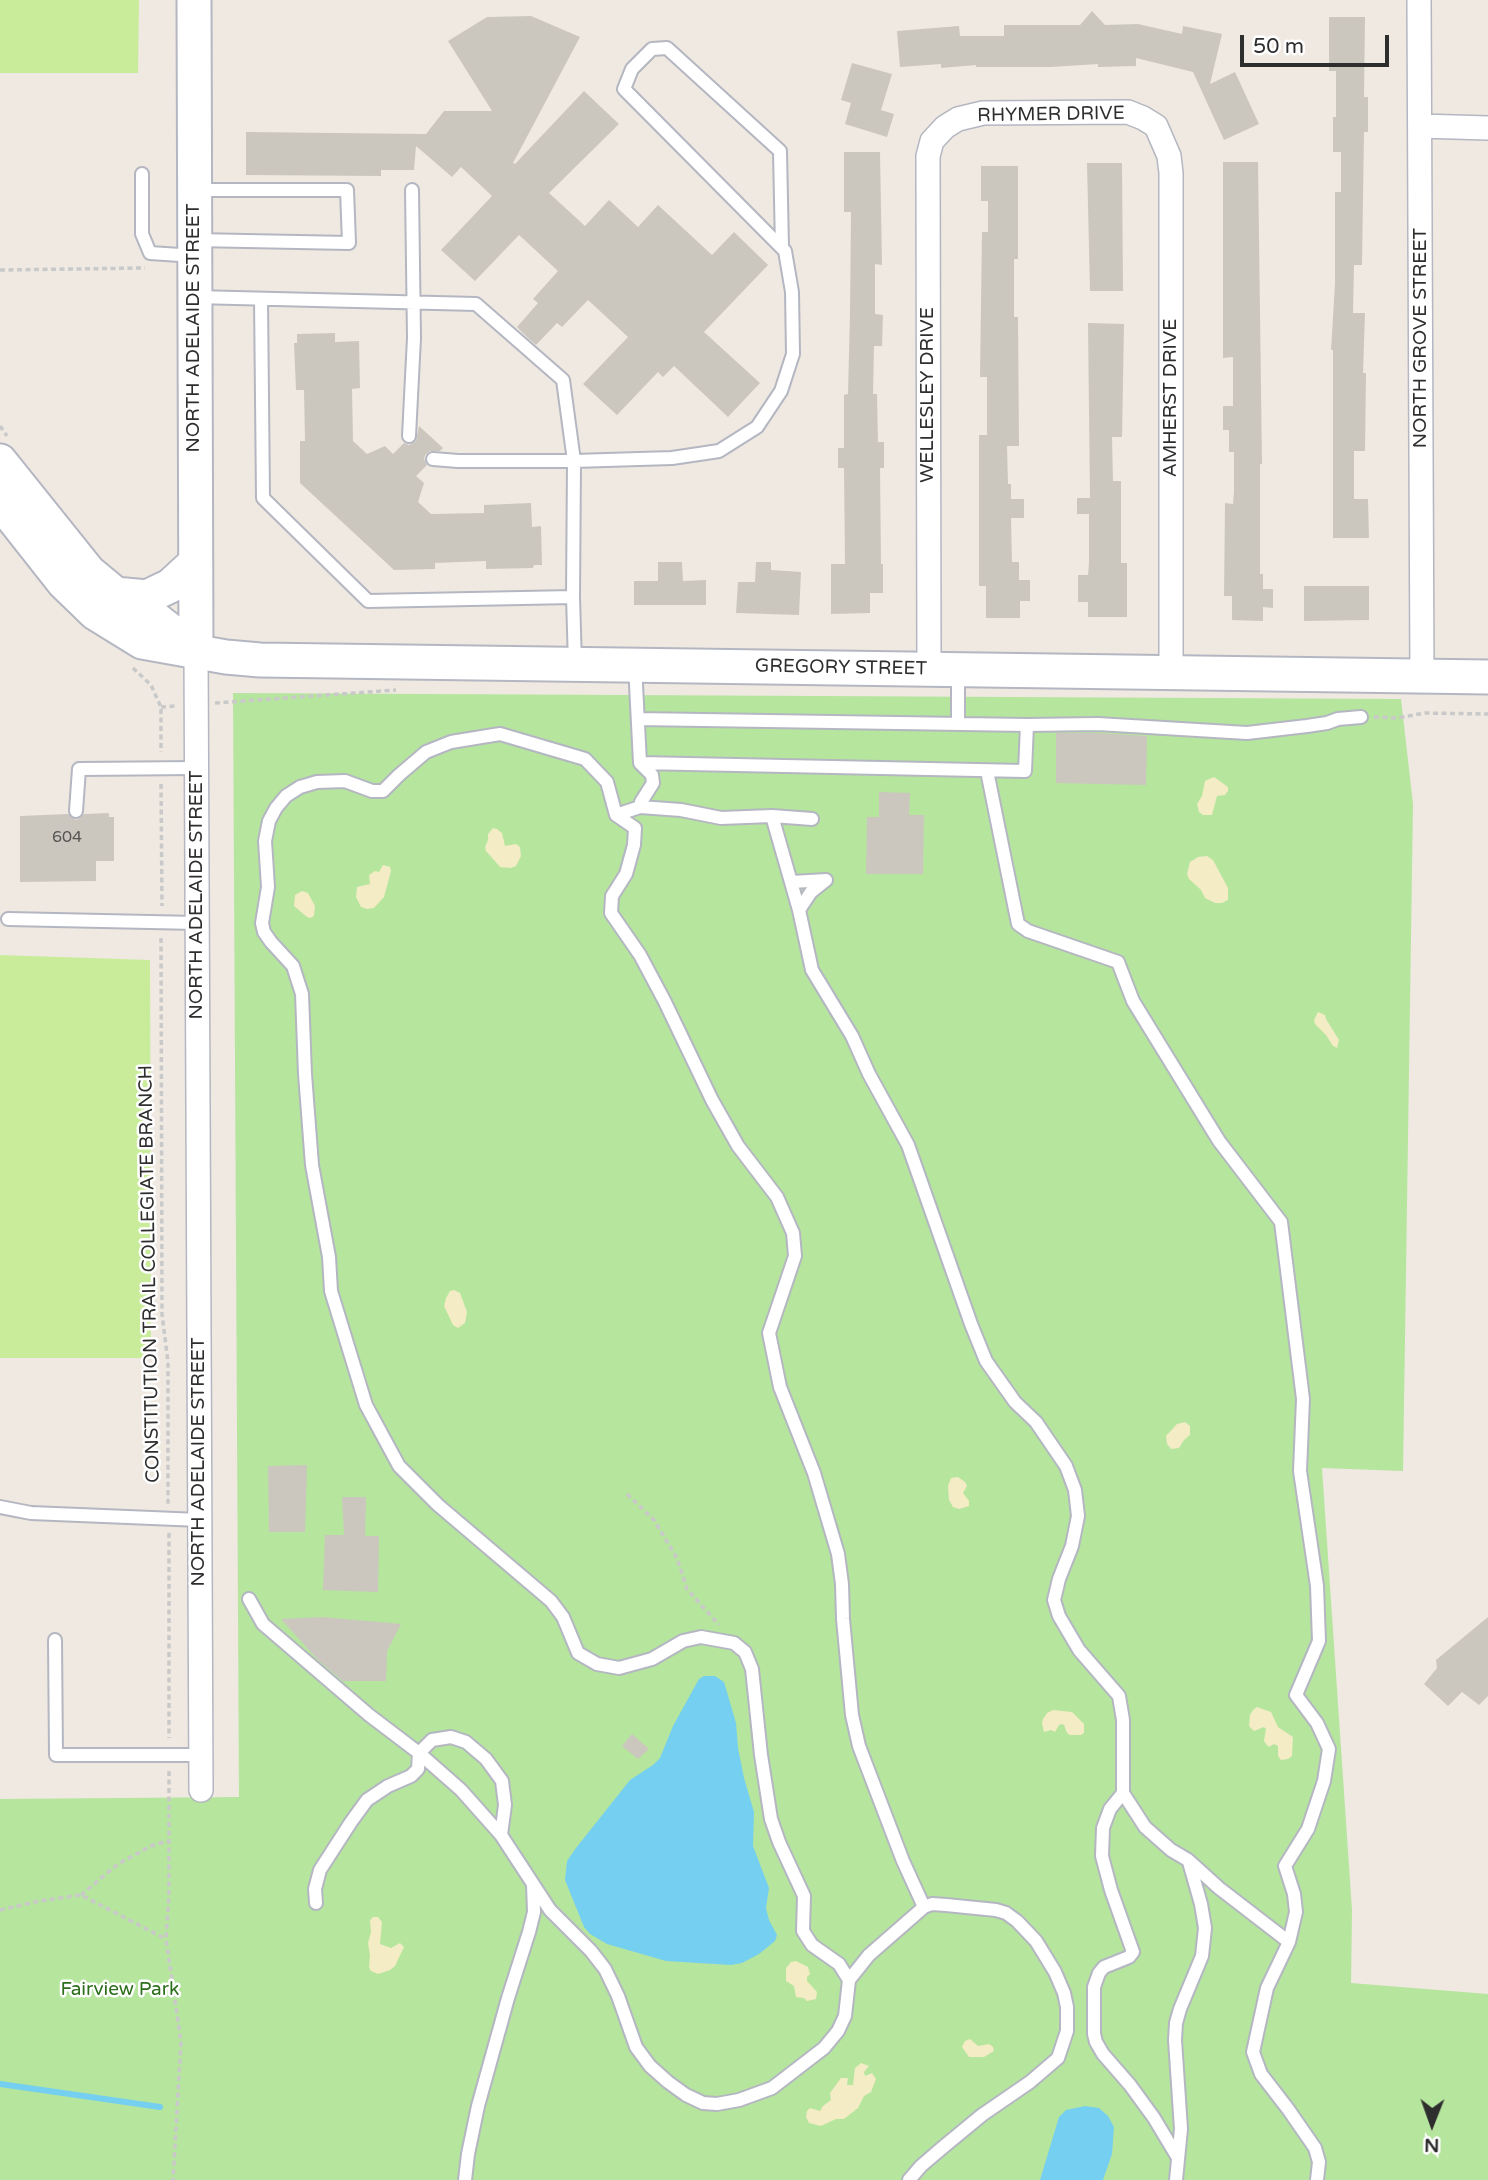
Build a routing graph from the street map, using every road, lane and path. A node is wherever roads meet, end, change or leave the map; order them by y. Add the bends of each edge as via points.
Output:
1 (194, 0) edge
2 (1419, 0) edge
3 (945, 127) joint
4 (1156, 127) joint
5 (1420, 127) junction
6 (1488, 128) edge
7 (142, 174) dead end
8 (194, 190) junction
9 (412, 190) dead end
10 (195, 248) junction
11 (782, 248) junction
12 (157, 268) dead end
13 (0, 270) edge
14 (194, 297) junction
15 (261, 299) junction
16 (413, 303) junction
17 (410, 436) dead end
18 (433, 458) dead end
19 (0, 461) edge
20 (574, 461) junction
21 (0, 502) edge
22 (195, 563) junction
23 (116, 594) junction
24 (573, 597) junction
25 (196, 650) junction
26 (127, 662) dead end
27 (575, 664) junction
28 (635, 665) junction
29 (944, 669) junction
30 (1171, 672) junction
31 (1422, 676) junction
32 (1488, 677) edge
33 (401, 690) dead end
34 (196, 704) junction
35 (161, 707) junction
36 (1488, 714) edge
37 (1361, 717) joint
38 (638, 719) junction
39 (958, 724) junction
40 (1027, 725) junction
41 (640, 763) junction
42 (197, 768) junction
43 (161, 769) junction
44 (987, 771) junction
45 (640, 807) junction
46 (76, 811) dead end
47 (616, 816) junction
48 (772, 816) junction
49 (812, 819) dead end
50 (792, 882) junction
51 (799, 910) junction
52 (8, 919) dead end
53 (162, 923) junction
54 (197, 923) junction
55 (627, 1494) dead end
56 (0, 1507) edge
57 (169, 1520) junction
58 (200, 1520) junction
59 (249, 1600) dead end
60 (55, 1640) dead end
61 (734, 1643) junction
62 (419, 1754) junction
63 (169, 1755) junction
64 (201, 1755) junction
65 (201, 1790) dead end
66 (1123, 1793) junction
67 (501, 1835) junction
68 (168, 1840) junction
69 (1189, 1861) junction
70 (533, 1885) junction
71 (81, 1895) junction
72 (316, 1903) dead end
73 (924, 1907) junction
74 (0, 1910) edge
75 (166, 1939) junction
76 (1289, 1942) junction
77 (849, 1980) junction
78 (1178, 2158) junction
79 (173, 2180) edge
80 (465, 2180) edge
81 (909, 2180) edge
82 (1176, 2180) edge
83 (1317, 2180) edge

1 - 8 main road, NORTH ADELAIDE STREET
2 - 5 street, NORTH GROVE STREET
3 - 4 street, RHYMER DRIVE via 983,113 1128,112
3 - 29 street, WELLESLEY DRIVE via 932,141 928,156
4 - 30 street, AMHERST DRIVE via 1171,173
5 - 6 street
5 - 31 street, NORTH GROVE STREET
7 - 10 lane via 142,234 150,253
8 - 10 main road, NORTH ADELAIDE STREET
8 - 10 lane via 347,190 349,243
9 - 16 lane
10 - 14 main road, NORTH ADELAIDE STREET
11 - 11 lane via 624,89 632,69 652,49 667,48 780,151
11 - 20 lane via 792,292 793,354 781,391 757,427 719,451 672,458
12 - 13 path
14 - 15 lane
14 - 22 main road, NORTH ADELAIDE STREET
15 - 16 lane
15 - 24 lane via 263,498 368,601
16 - 17 lane
16 - 20 lane via 477,304 563,380
18 - 20 lane
19 - 23 main road, GREGORY STREET via 89,572
20 - 24 lane
21 - 25 main road, GREGORY STREET via 64,583 95,613 142,642
22 - 23 main road via 170,586 147,597
22 - 25 main road, NORTH ADELAIDE STREET
23 - 25 main road, GREGORY STREET
24 - 27 lane
25 - 27 main road, GREGORY STREET via 260,660
25 - 34 street, NORTH ADELAIDE STREET
26 - 35 path via 151,685
27 - 28 main road, GREGORY STREET
28 - 29 main road, GREGORY STREET
28 - 38 lane
29 - 30 main road, GREGORY STREET
29 - 39 lane
30 - 31 main road, GREGORY STREET
31 - 32 main road, GREGORY STREET
33 - 34 path
34 - 35 path
34 - 42 street, NORTH ADELAIDE STREET
35 - 43 path, CONSTITUTION TRAIL COLLEGIATE BRANCH
36 - 37 path
37 - 40 lane via 1247,733 1098,724
38 - 39 lane
38 - 41 lane
39 - 40 lane
40 - 44 lane via 1025,771
41 - 44 lane
41 - 45 lane via 652,775 653,783
42 - 43 lane
42 - 54 street, NORTH ADELAIDE STREET
43 - 46 lane via 79,769
43 - 53 path, CONSTITUTION TRAIL COLLEGIATE BRANCH
44 - 76 lane via 1018,924 1118,962 1133,1001 1219,1141 1281,1222 1303,1399 1300,1471 1317,1586 1319,1641 1296,1695 1329,1749 1308,1829 1285,1866 1296,1912
45 - 47 lane
45 - 48 lane via 721,818
47 - 61 lane via 607,782 585,759 500,734 451,742 426,752 383,791 345,781 317,782 286,796 269,821 265,841 268,887 262,923 271,942 293,967 302,994 312,1165 331,1291 366,1405 399,1466 551,1601 578,1653 597,1664 619,1668 701,1637
47 - 73 lane via 635,828 626,874 612,896 611,913 666,1002 719,1112 752,1167 777,1197 793,1233 795,1256 769,1333 780,1387 814,1473 838,1554 852,1715 859,1746
48 - 49 lane
48 - 50 lane
50 - 51 lane
50 - 51 lane via 826,880
51 - 66 lane via 812,970 908,1145 986,1361 1036,1422 1066,1466 1075,1490 1079,1516 1054,1600 1079,1650 1119,1696
52 - 53 lane
53 - 54 lane
53 - 57 path, CONSTITUTION TRAIL COLLEGIATE BRANCH via 162,1314 168,1363
54 - 58 street, NORTH ADELAIDE STREET
55 - 61 path via 654,1520 677,1558 687,1589
56 - 57 lane via 31,1513
57 - 58 lane
57 - 63 path, CONSTITUTION TRAIL COLLEGIATE BRANCH
58 - 64 street, NORTH ADELAIDE STREET
59 - 62 lane via 263,1624
60 - 63 lane via 56,1755
61 - 77 lane via 745,1652 752,1669 771,1819 804,1896 803,1931 812,1945 839,1964
62 - 67 lane via 461,1790
62 - 67 lane via 432,1740 451,1737 466,1742 486,1759 502,1781
62 - 72 lane via 418,1769 367,1800 351,1822 320,1870
63 - 64 lane
63 - 68 path, CONSTITUTION TRAIL COLLEGIATE BRANCH
64 - 65 street, NORTH ADELAIDE STREET
66 - 69 lane via 1145,1827
66 - 78 lane via 1103,1828 1102,1856 1133,1952 1099,1973 1094,1987 1094,2034 1103,2054 1154,2118
67 - 70 lane
68 - 71 path via 118,1864
68 - 75 path, CONSTITUTION TRAIL COLLEGIATE BRANCH
69 - 76 lane
69 - 78 lane via 1205,1928 1202,1956 1176,2023
70 - 77 lane via 559,1922 604,1969 640,2053 667,2082 703,2102 739,2100 772,2088 824,2048 845,2016
70 - 80 lane via 532,1922 478,2106
71 - 74 path
71 - 75 path
73 - 77 lane via 869,1955
73 - 81 lane via 939,1904 996,1910 1027,1929 1059,1981 1068,2031 1058,2058 982,2115
75 - 79 path, CONSTITUTION TRAIL COLLEGIATE BRANCH via 181,2042
76 - 83 lane via 1267,1988 1253,2052 1261,2074 1315,2148
78 - 82 lane

